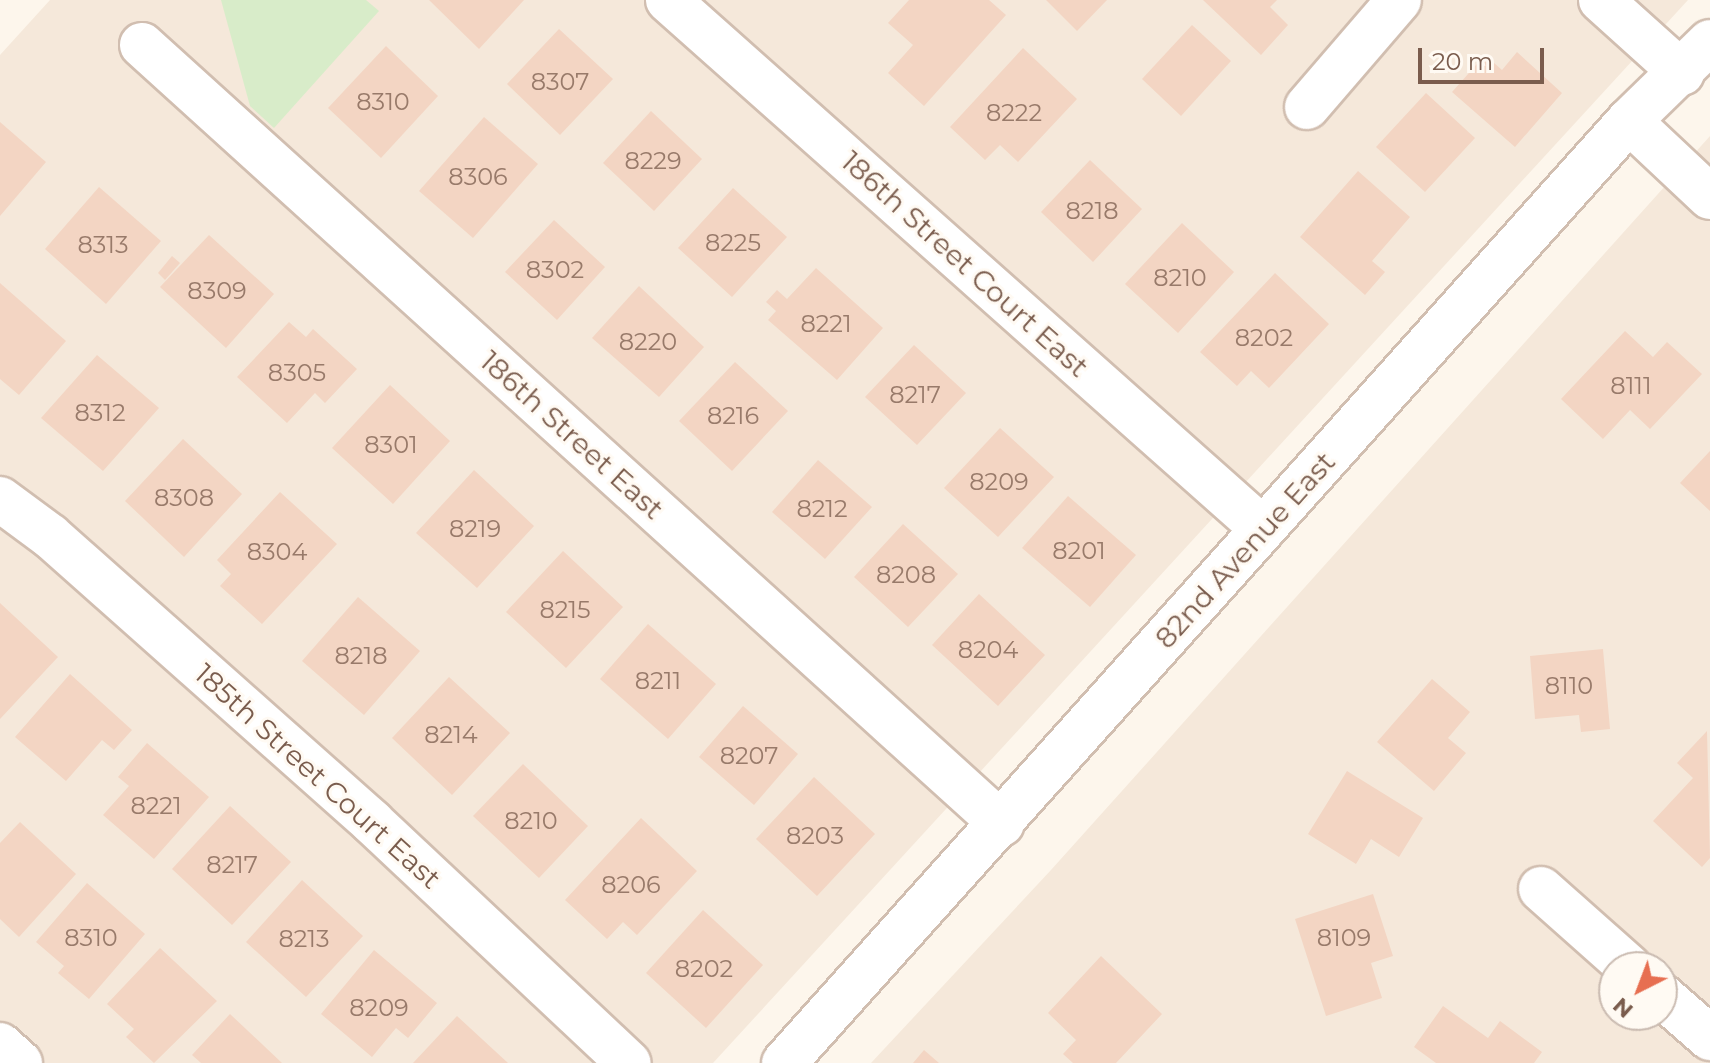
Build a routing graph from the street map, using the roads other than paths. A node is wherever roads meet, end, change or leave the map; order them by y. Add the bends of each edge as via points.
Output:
1 (668, 0) edge
2 (1399, 0) edge
3 (1601, 0) edge
4 (142, 45) dead end
5 (1696, 58) edge
6 (1307, 107) dead end
7 (1629, 121) junction
8 (1710, 197) edge
9 (0, 499) edge
10 (1263, 529) junction
11 (1002, 824) junction
12 (1541, 889) dead end
13 (1611, 951) edge
14 (1678, 1010) edge
15 (1710, 1038) edge
16 (0, 1045) edge
17 (20, 1063) edge
18 (629, 1063) edge
19 (784, 1063) edge

1 - 10 street, 186th Street Court East
2 - 6 street
3 - 5 street
4 - 11 street, 186th Street East
5 - 7 street, 82nd Avenue East
7 - 8 street
7 - 10 street, 82nd Avenue East
9 - 18 street, 185th Street Court East via 50,536 360,812
10 - 11 street, 82nd Avenue East
11 - 19 street, 82nd Avenue East
12 - 13 street
14 - 15 street
16 - 17 street

